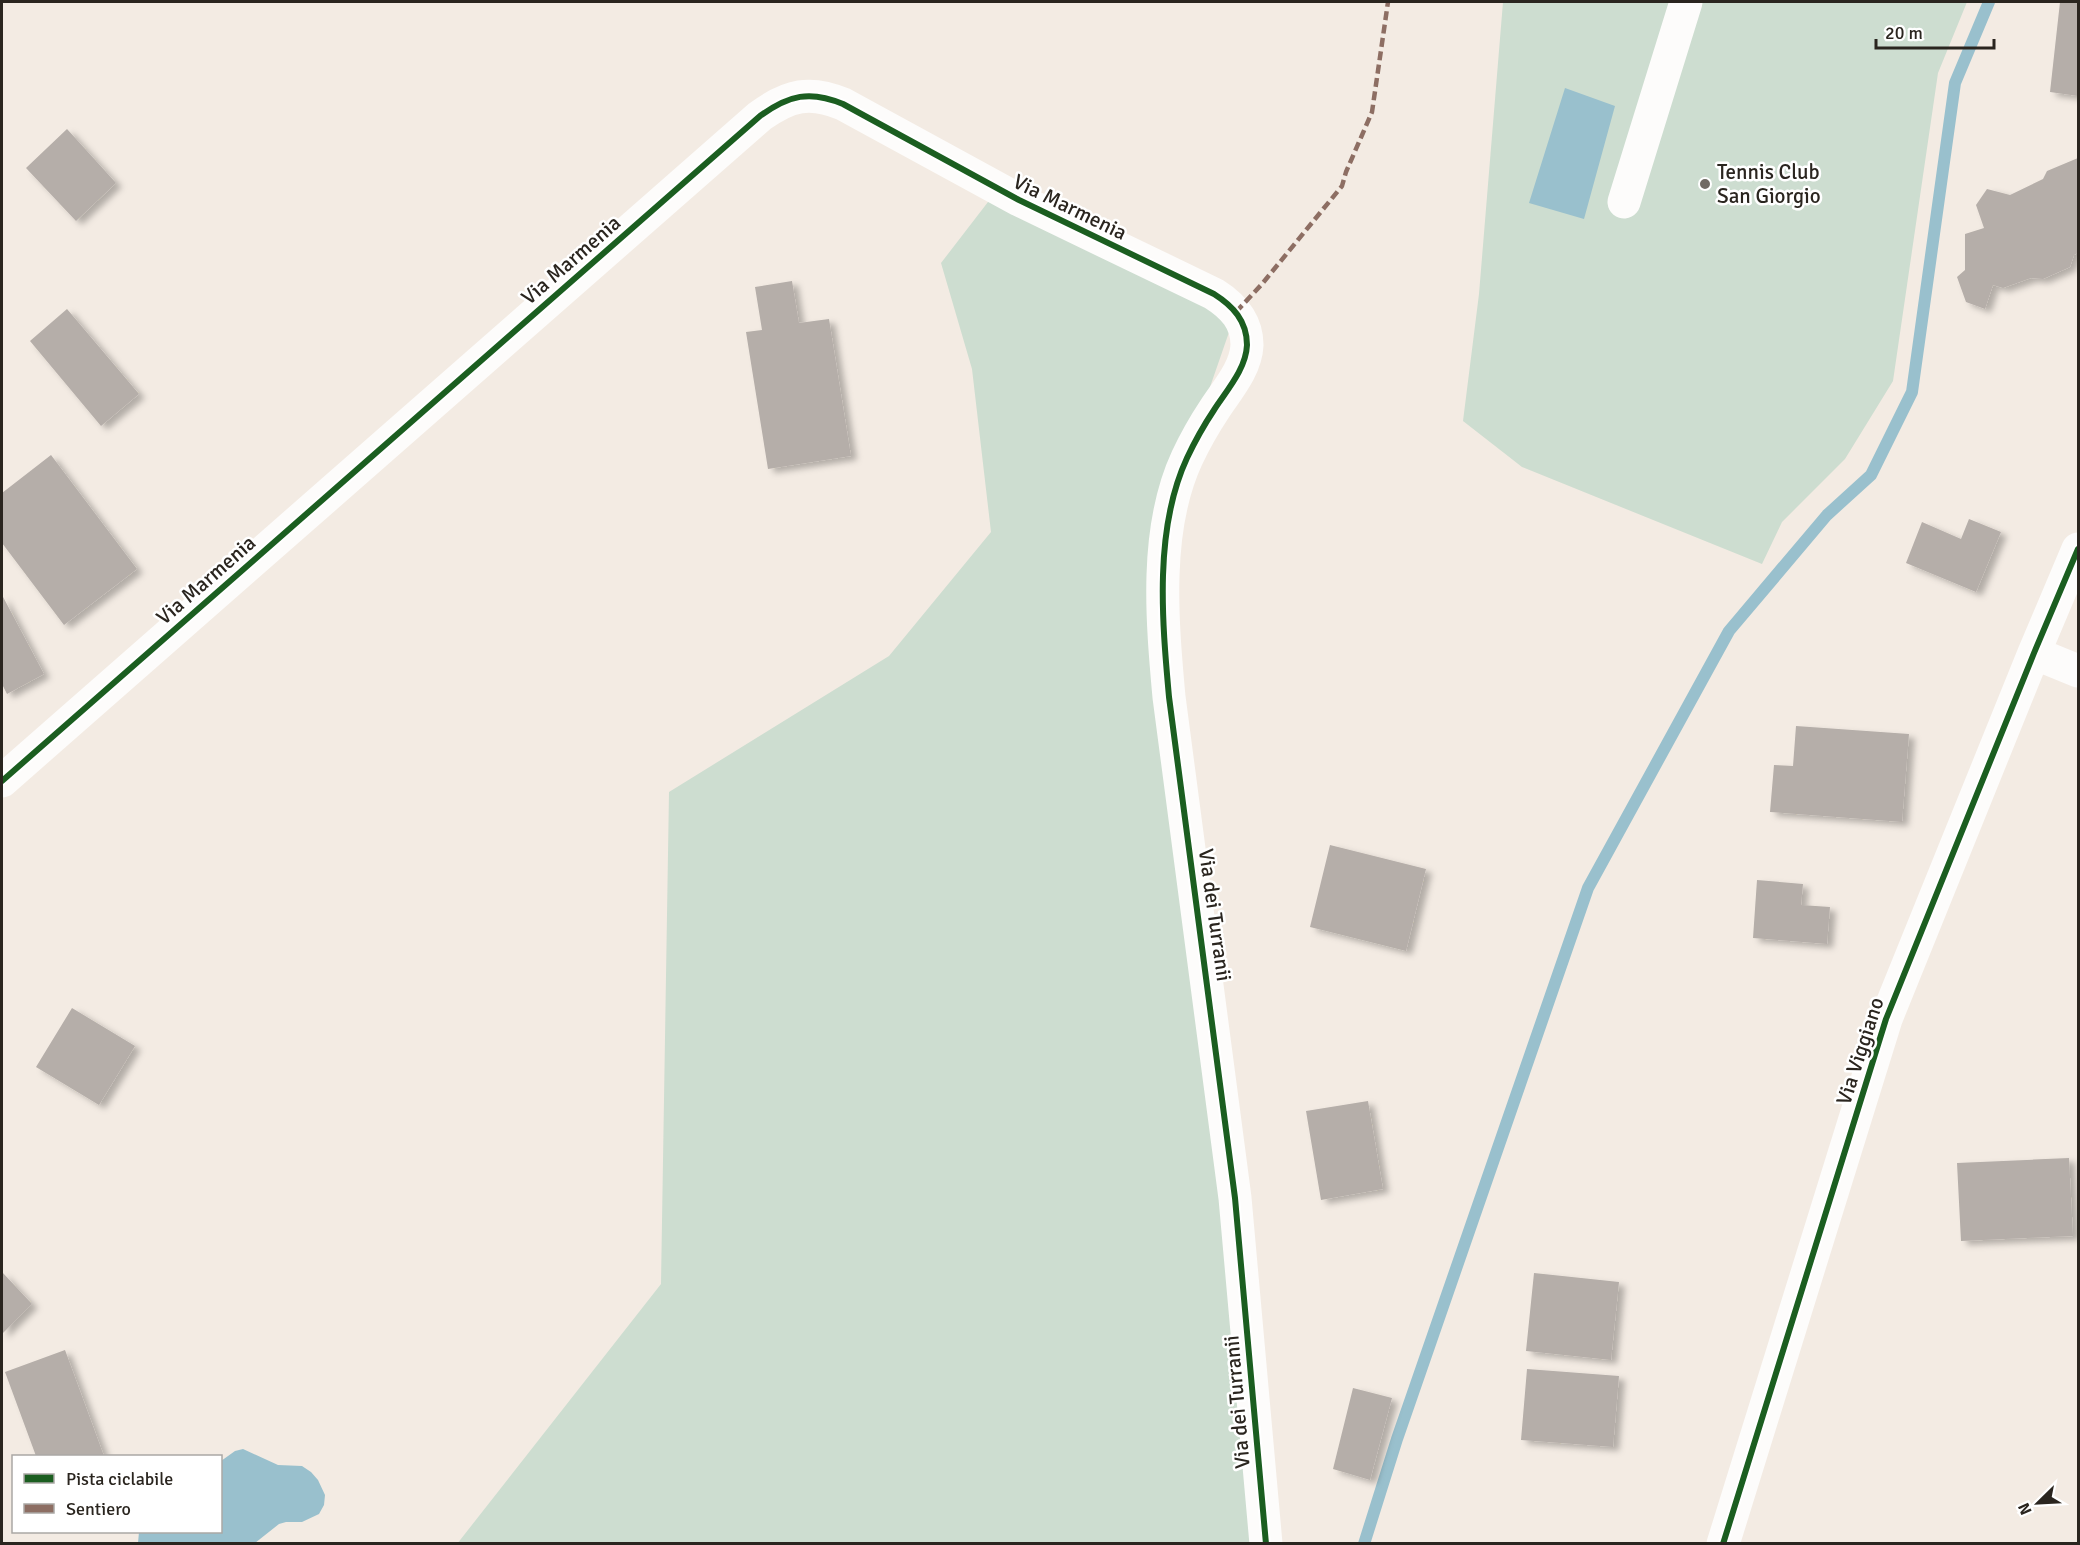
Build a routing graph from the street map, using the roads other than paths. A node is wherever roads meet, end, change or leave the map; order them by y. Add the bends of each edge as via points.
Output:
1 (1686, 2) edge
2 (1624, 202) dead end
3 (1236, 312) joint
4 (2079, 549) edge
5 (2034, 653) junction
6 (2079, 671) edge
7 (2, 781) edge
8 (1266, 1544) edge
9 (1723, 1544) edge

1 - 2 street
3 - 7 street, Via Marmenia via 1214,294 1018,200 843,104 816,96 786,100 760,116
3 - 8 street, Via dei Turranii via 1247,343 1243,363 1191,449 1171,504 1165,537 1164,618 1172,719 1235,1198
4 - 5 street, Via Viggiano
5 - 6 street
5 - 9 street, Via Viggiano via 1886,1019

